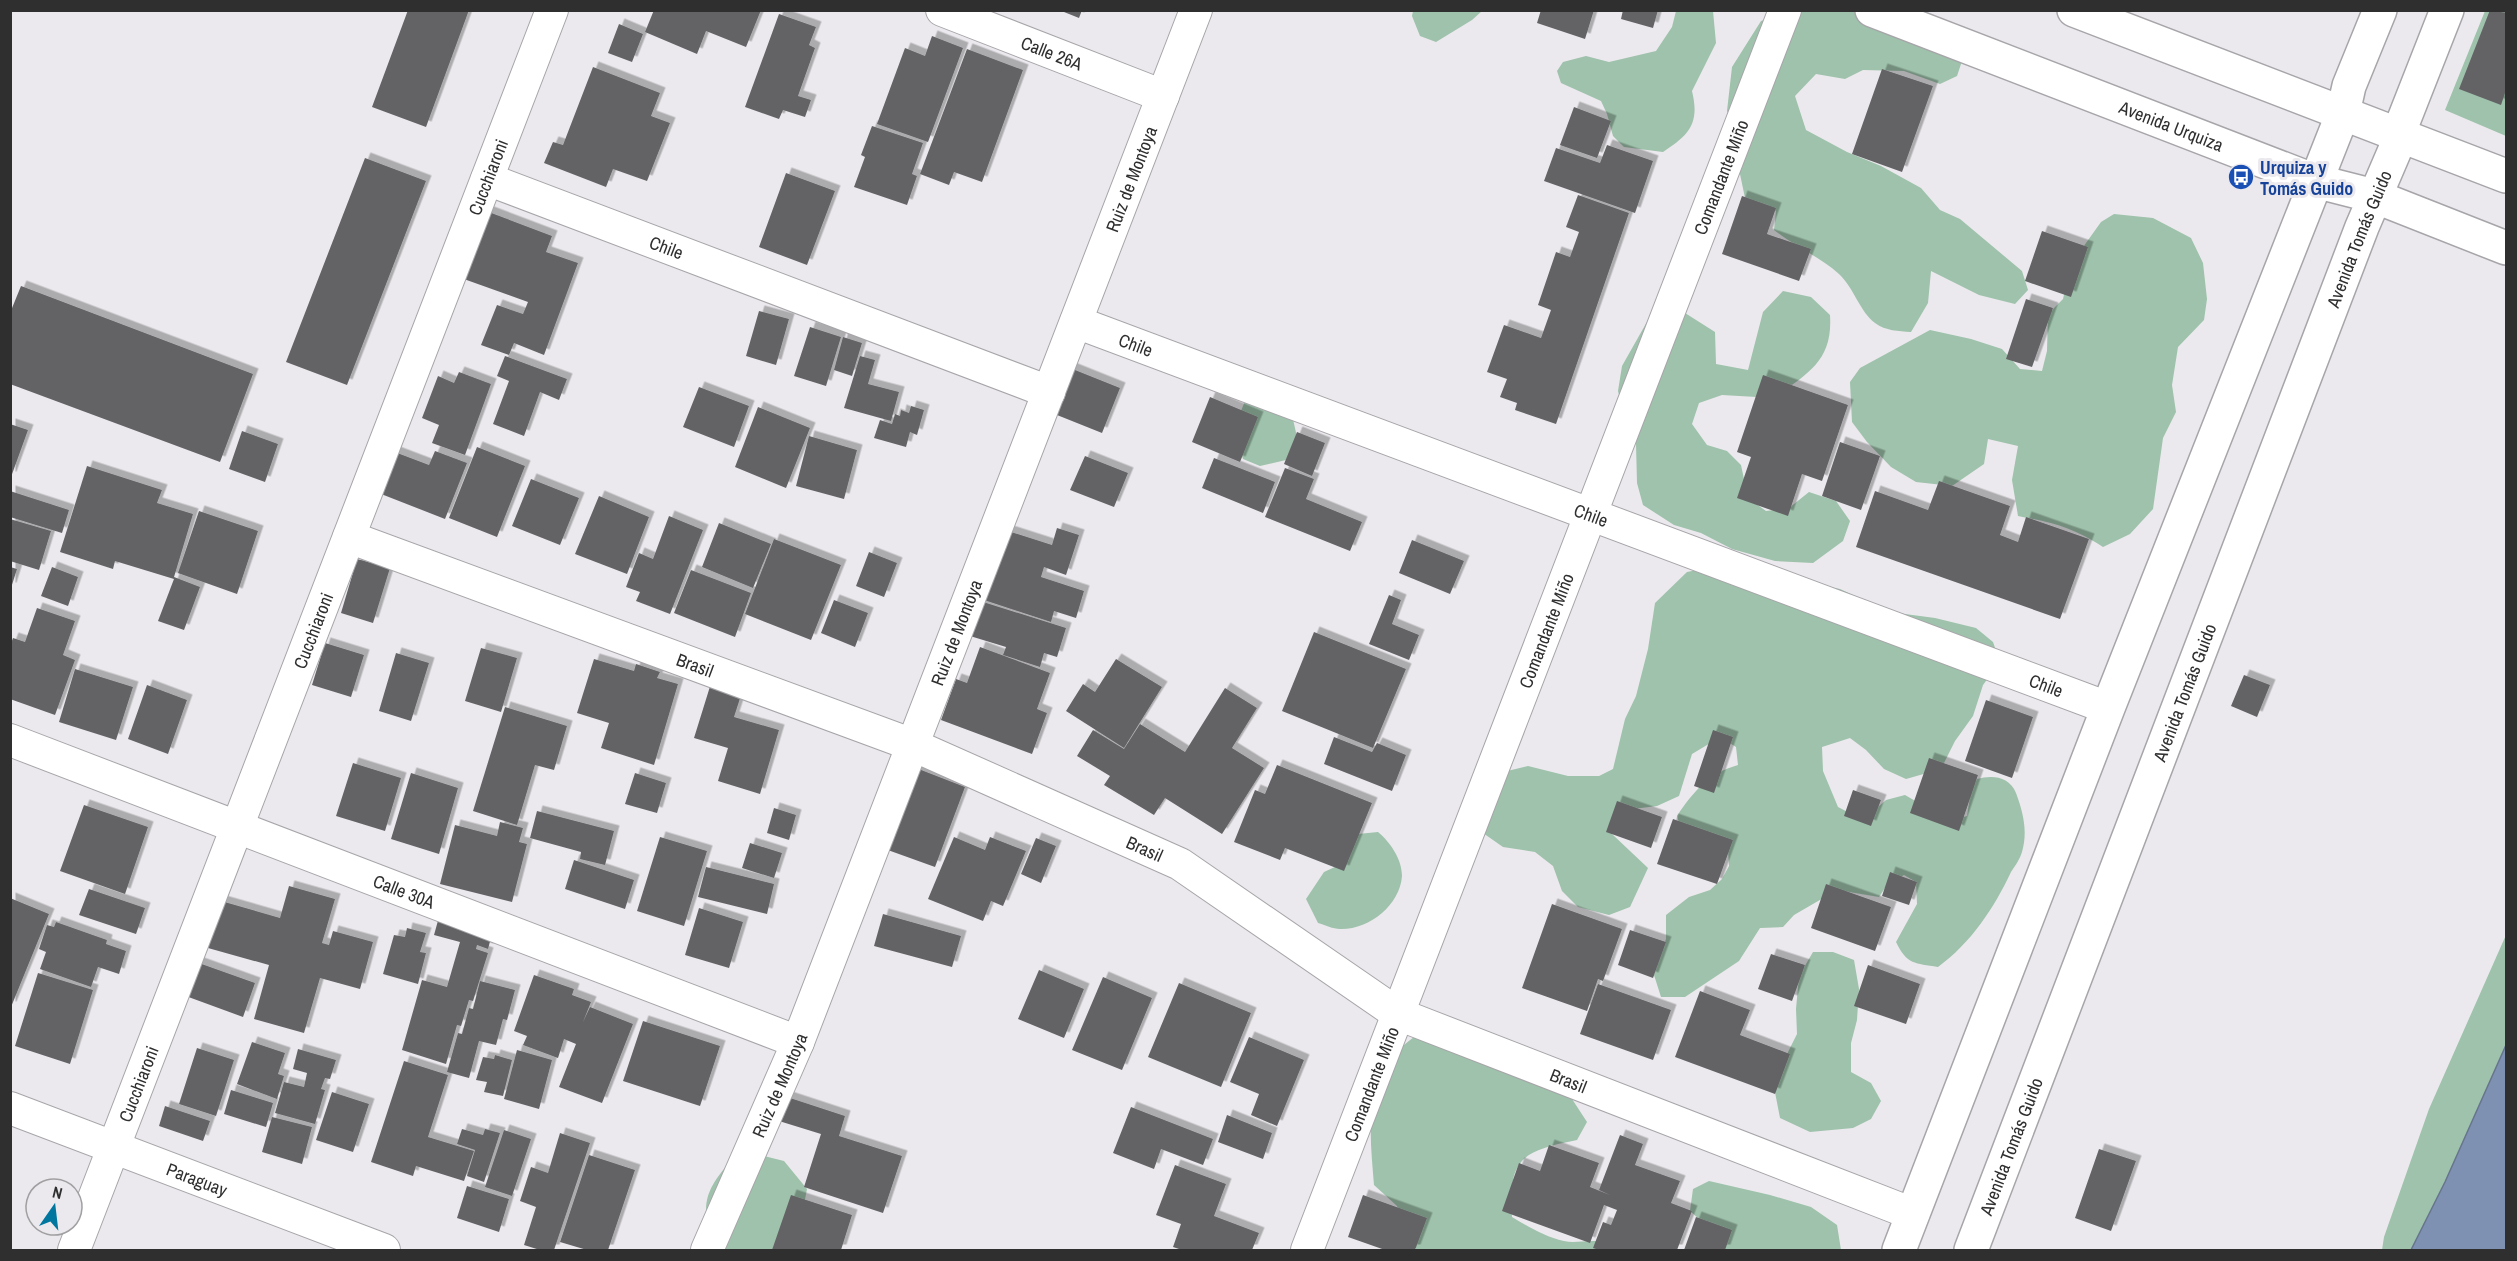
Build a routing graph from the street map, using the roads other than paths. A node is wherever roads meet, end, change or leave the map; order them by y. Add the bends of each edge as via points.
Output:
1 (552, 10) edge
2 (942, 10) edge
3 (1196, 10) edge
4 (1785, 10) edge
5 (1872, 10) edge
6 (2074, 10) edge
7 (2380, 10) edge
8 (2447, 10) edge
9 (1163, 96) junction
10 (2343, 114) junction
11 (2401, 136) junction
12 (2506, 176) edge
13 (487, 179) junction
14 (2315, 181) junction
15 (2374, 196) junction
16 (2506, 248) edge
17 (1076, 322) junction
18 (1049, 392) junction
19 (1590, 514) junction
20 (349, 537) junction
21 (2108, 708) junction
22 (10, 740) edge
23 (913, 745) junction
24 (237, 827) junction
25 (1398, 1014) junction
26 (798, 1042) junction
27 (10, 1108) edge
28 (114, 1147) junction
29 (1913, 1214) junction
30 (74, 1251) edge
31 (384, 1251) edge
32 (707, 1251) edge
33 (1307, 1251) edge
34 (1899, 1251) edge
35 (1971, 1251) edge

1 - 13 street, Cucchiaroni
2 - 9 street, Calle 26A
3 - 9 street, Ruiz de Montoya
4 - 19 street, Comandante Miño
5 - 14 main road, Avenida Urquiza
6 - 10 main road
7 - 10 main road via 2349,86
8 - 11 main road, Avenida Tomás Guido
9 - 17 street, Ruiz de Montoya
10 - 11 main road
10 - 14 main road
11 - 12 main road
11 - 15 main road, Avenida Tomás Guido
13 - 18 street, Chile
13 - 20 street, Cucchiaroni
14 - 15 main road, Avenida Urquiza
14 - 21 main road
15 - 16 main road, Avenida Urquiza
15 - 35 main road, Avenida Tomás Guido
17 - 18 street, Ruiz de Montoya
17 - 19 street, Chile
18 - 23 street, Ruiz de Montoya
19 - 21 street, Chile
19 - 25 street, Comandante Miño
20 - 23 street, Brasil
20 - 24 street, Cucchiaroni
21 - 29 main road
22 - 24 street, Calle 30A
23 - 25 street, Brasil via 1180,864
23 - 26 street, Ruiz de Montoya
24 - 26 street, Calle 30A
24 - 28 street, Cucchiaroni
25 - 29 street, Brasil
25 - 33 street, Comandante Miño
26 - 32 street, Ruiz de Montoya
27 - 28 street, Paraguay
28 - 30 street, Cucchiaroni
28 - 31 street, Paraguay
29 - 34 main road

